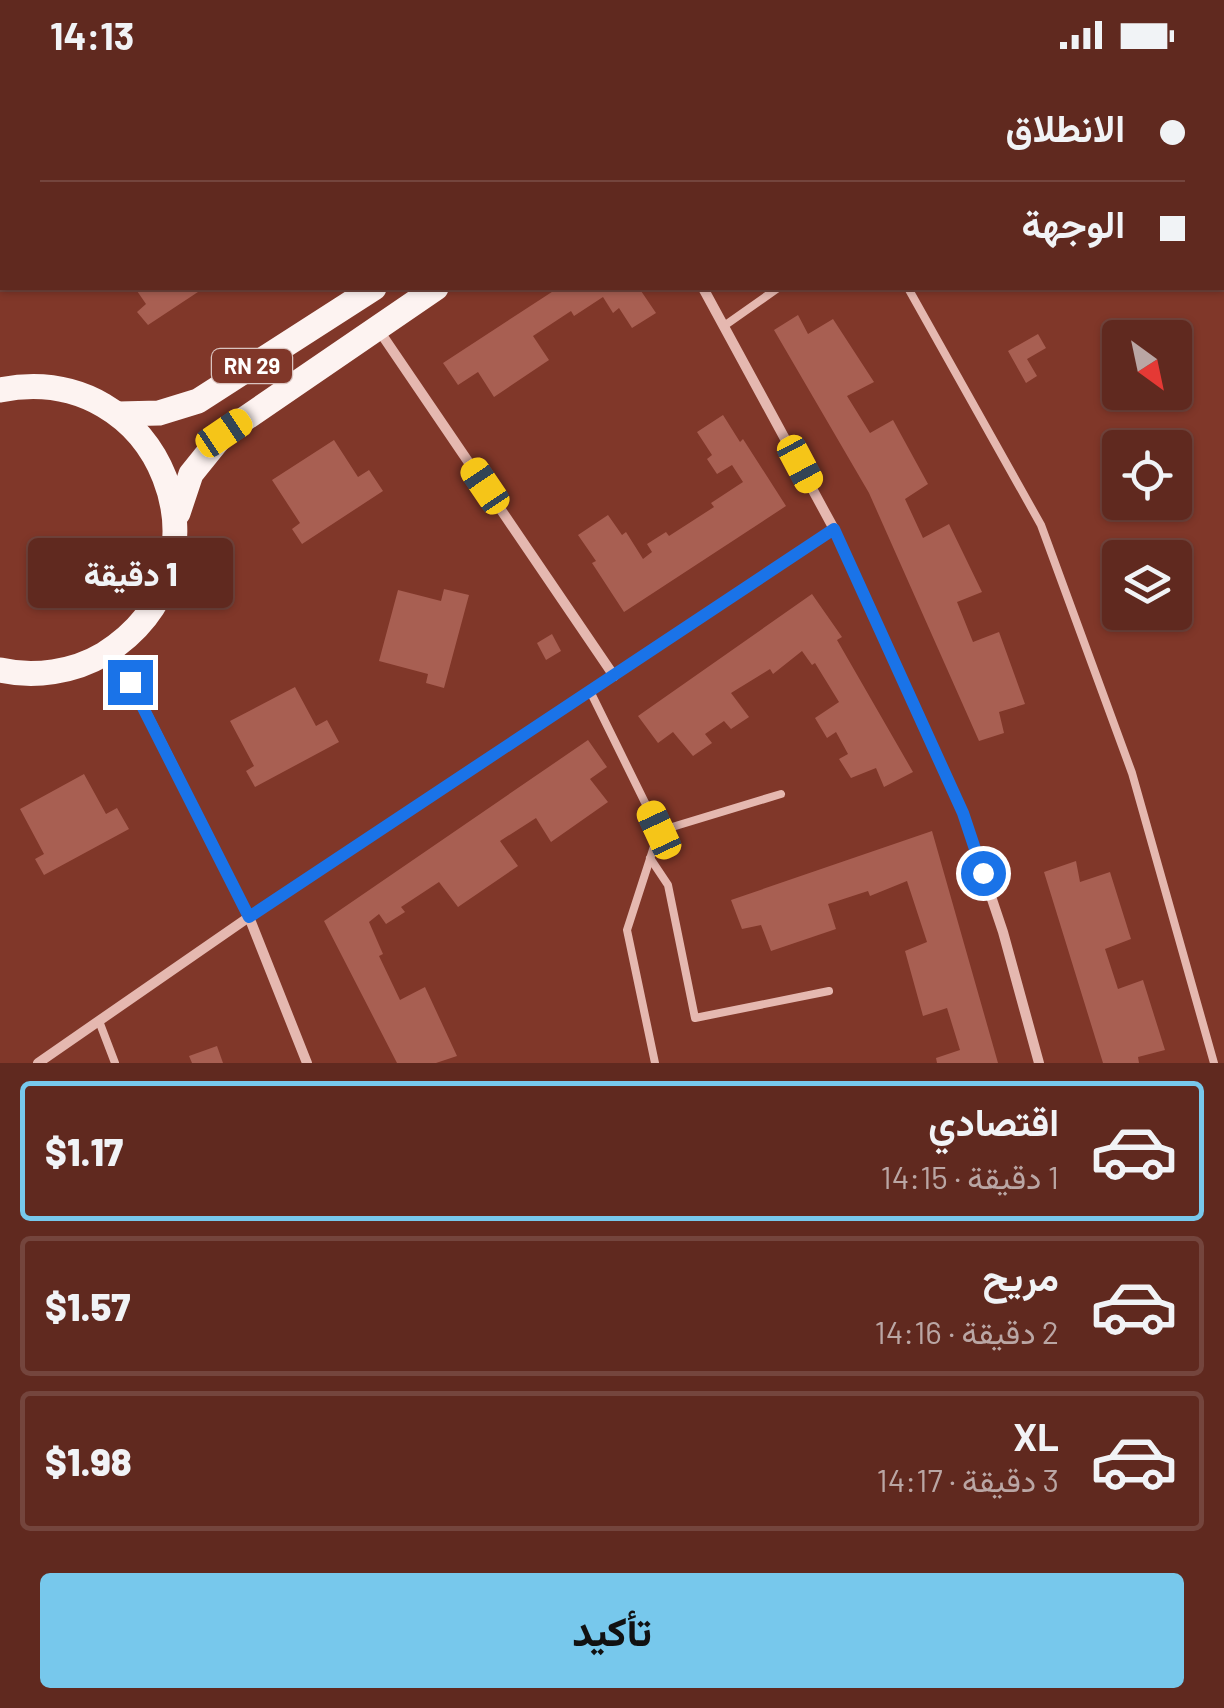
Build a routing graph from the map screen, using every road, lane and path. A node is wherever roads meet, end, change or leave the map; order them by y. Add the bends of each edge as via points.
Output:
1 (365, 290) edge
2 (433, 290) edge
3 (704, 290) edge
4 (775, 290) edge
5 (909, 290) edge
6 (724, 326) junction
7 (378, 328) junction
8 (0, 390) edge
9 (119, 414) junction
10 (176, 523) junction
11 (834, 529) junction
12 (113, 648) junction
13 (0, 670) edge
14 (614, 676) junction
15 (590, 691) junction
16 (781, 794) dead end
17 (659, 830) junction
18 (650, 858) junction
19 (249, 917) junction
20 (830, 990) dead end
21 (98, 1021) junction
22 (38, 1063) edge
23 (116, 1063) edge
24 (307, 1063) edge
25 (655, 1063) edge
26 (1039, 1063) edge
27 (1214, 1063) edge

1 - 9 main road, RN 29 via 198,401 159,413
2 - 7 main road, RN 29
3 - 6 street
4 - 6 lane
5 - 27 lane via 1041,525 1132,773
6 - 11 street
7 - 10 main road, RN 29 via 211,445 191,474
7 - 14 street
8 - 9 main road via 64,390
9 - 10 main road via 164,470
10 - 12 main road via 161,594
11 - 14 street
11 - 26 street via 963,813
12 - 13 main road via 63,670
12 - 19 street
14 - 15 street
15 - 17 lane
15 - 19 street
16 - 17 lane
17 - 18 lane
18 - 20 lane via 668,885 695,1018
18 - 25 lane via 627,930
19 - 21 street
19 - 24 street
21 - 22 street
21 - 23 lane

